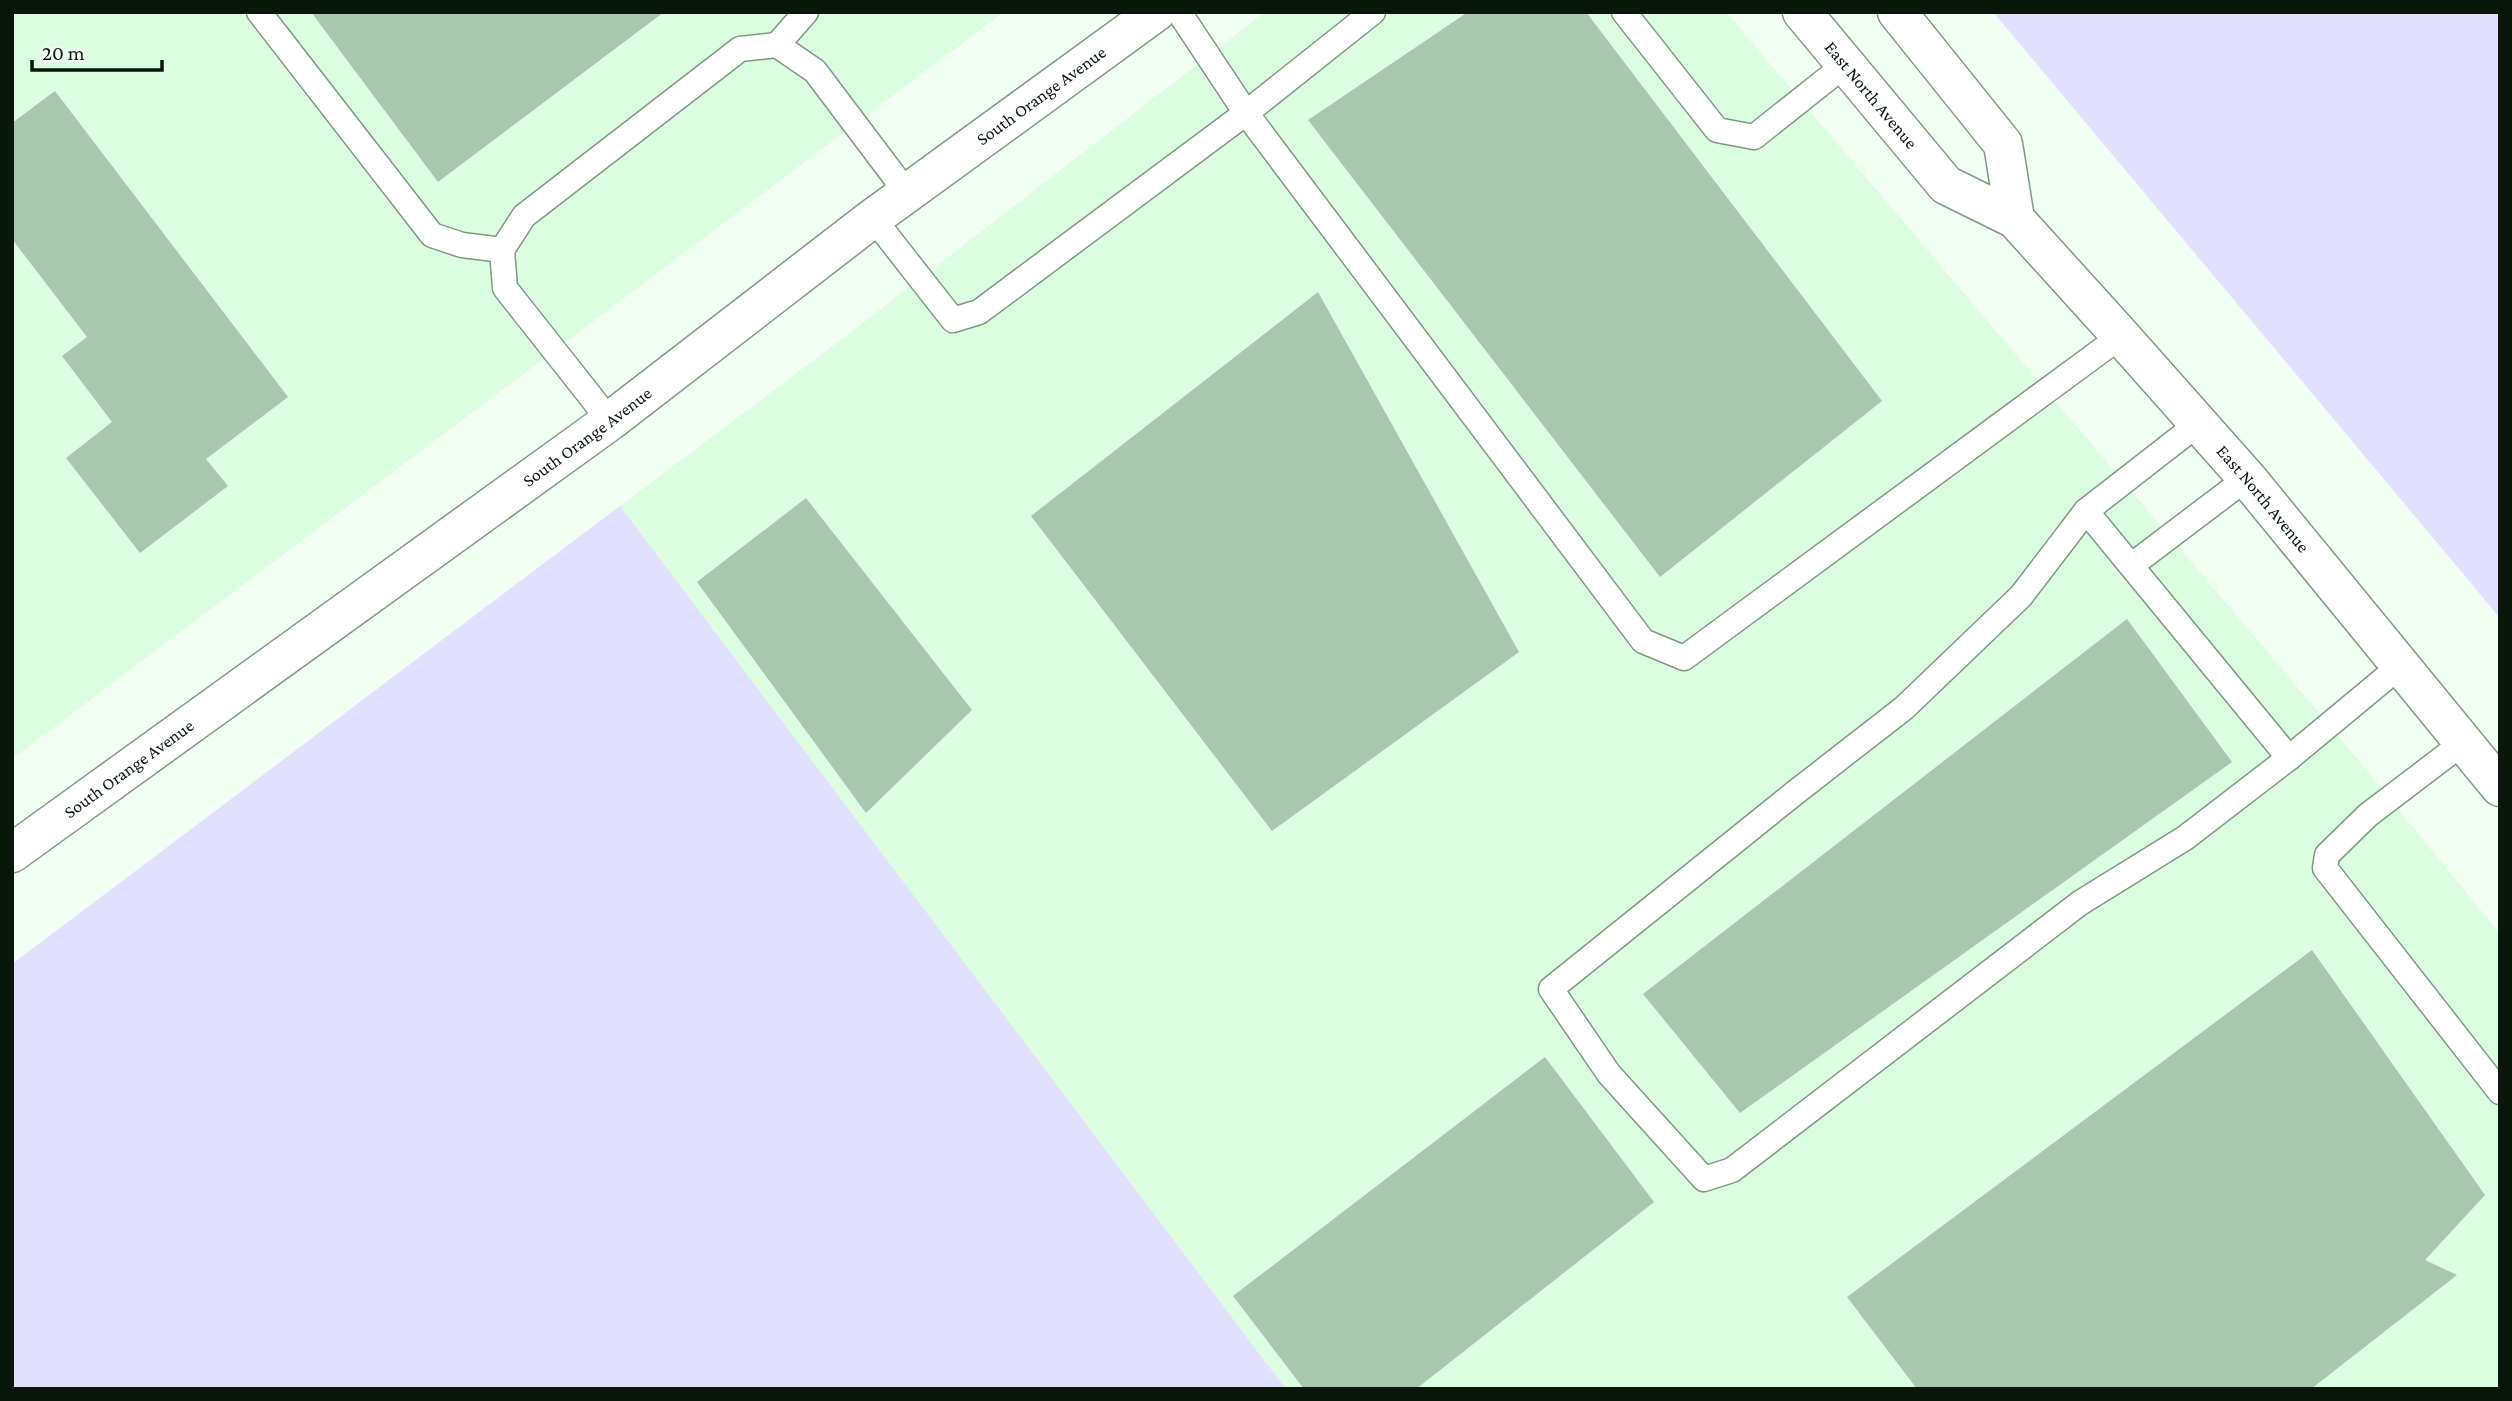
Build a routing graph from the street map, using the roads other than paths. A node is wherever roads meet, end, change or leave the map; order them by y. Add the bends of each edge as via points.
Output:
1 (259, 12) edge
2 (806, 12) edge
3 (1156, 12) edge
4 (1179, 12) edge
5 (1373, 12) edge
6 (1624, 12) edge
7 (1802, 12) edge
8 (1897, 12) edge
9 (777, 45) junction
10 (1846, 64) junction
11 (1246, 113) junction
12 (907, 193) junction
13 (873, 218) junction
14 (2015, 219) junction
15 (502, 250) junction
16 (2121, 336) junction
17 (610, 421) junction
18 (2199, 423) junction
19 (2246, 478) junction
20 (2086, 511) junction
21 (2132, 565) junction
22 (2400, 666) junction
23 (2464, 743) junction
24 (2289, 758) junction
25 (2500, 787) edge
26 (12, 853) edge
27 (2500, 1092) edge

1 - 15 lane via 432,235
2 - 9 lane
3 - 12 street, South Orange Avenue
4 - 11 lane
5 - 11 lane
6 - 10 lane via 1717,131 1754,137
7 - 10 street, East North Avenue
8 - 14 street via 2003,144
9 - 12 lane via 815,71
9 - 15 lane via 740,49 524,216
10 - 14 street, East North Avenue via 1946,185
11 - 13 lane via 979,312 953,320
11 - 16 lane via 1643,641 1684,658
12 - 13 street, South Orange Avenue
13 - 17 street, South Orange Avenue
14 - 16 street, East North Avenue
15 - 17 lane via 505,288
16 - 18 street, East North Avenue
17 - 26 street, South Orange Avenue
18 - 19 street, East North Avenue
18 - 20 lane
19 - 21 lane
19 - 22 street, East North Avenue
20 - 21 lane
20 - 24 lane via 2021,596 1904,708 1551,989 1609,1074 1704,1179 1732,1170 2080,903 2185,838
21 - 24 lane
22 - 23 street, East North Avenue
22 - 24 lane
23 - 25 street, East North Avenue
23 - 27 lane via 2368,815 2327,855 2325,868

